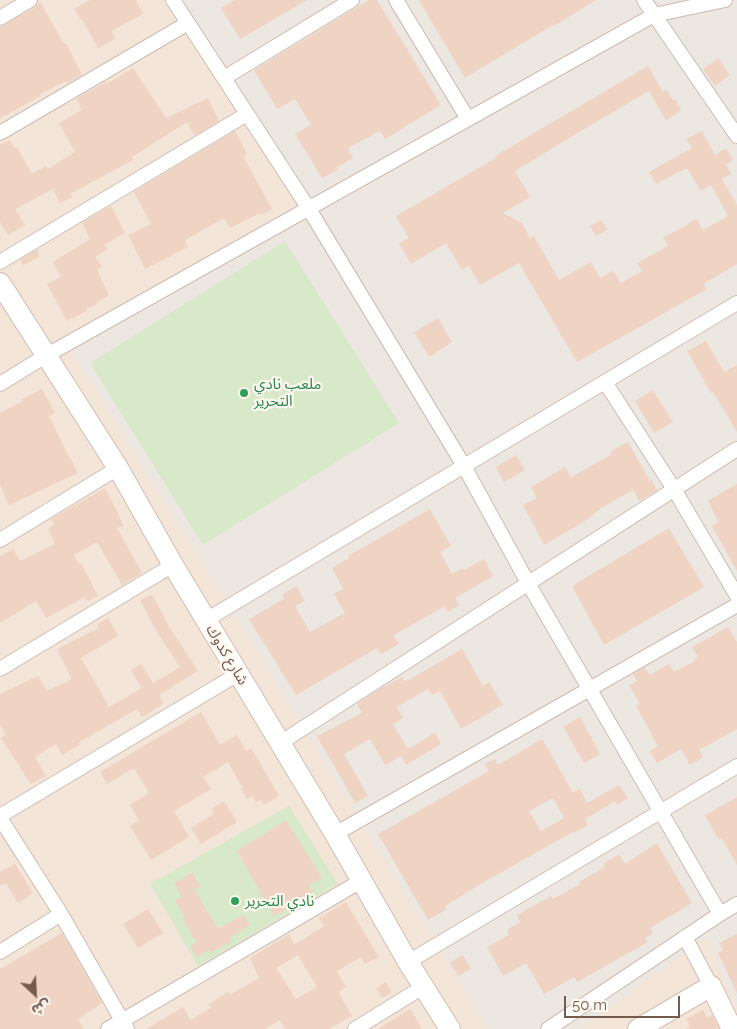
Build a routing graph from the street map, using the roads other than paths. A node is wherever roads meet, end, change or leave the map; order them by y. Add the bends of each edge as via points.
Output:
1 (30, 0) edge
2 (173, 0) edge
3 (352, 0) edge
4 (396, 0) edge
5 (644, 0) edge
6 (661, 0) edge
7 (725, 0) edge
8 (654, 14) junction
9 (0, 18) edge
10 (188, 23) junction
11 (224, 78) junction
12 (248, 114) junction
13 (468, 119) junction
14 (0, 133) edge
15 (737, 136) edge
16 (309, 209) junction
17 (0, 262) edge
18 (0, 283) edge
19 (737, 303) edge
20 (47, 355) junction
21 (605, 382) junction
22 (0, 384) edge
23 (737, 449) edge
24 (464, 466) junction
25 (118, 468) junction
26 (674, 489) junction
27 (0, 540) edge
28 (173, 565) junction
29 (528, 583) junction
30 (737, 596) edge
31 (737, 605) edge
32 (206, 620) junction
33 (0, 669) edge
34 (238, 674) junction
35 (589, 689) junction
36 (280, 743) junction
37 (737, 766) edge
38 (660, 812) junction
39 (0, 817) edge
40 (335, 834) junction
41 (361, 881) junction
42 (737, 904) edge
43 (61, 914) junction
44 (720, 914) junction
45 (685, 937) junction
46 (0, 952) edge
47 (408, 962) junction
48 (423, 986) junction
49 (711, 986) junction
50 (125, 1024) edge
51 (108, 1029) edge
52 (355, 1029) edge
53 (450, 1029) edge
54 (548, 1029) edge
55 (638, 1029) edge
56 (732, 1029) edge

1 - 9 street
2 - 10 street
3 - 11 street
4 - 13 street
5 - 8 street
6 - 8 street
7 - 8 street
8 - 13 street
8 - 15 street
10 - 11 street
10 - 14 street
11 - 12 street
12 - 16 street
12 - 17 street
13 - 16 street
16 - 20 street
16 - 24 street
18 - 20 street, شارع كدوك
19 - 21 street
20 - 22 street
20 - 25 street, شارع كدوك
21 - 24 street
21 - 26 street
23 - 26 street
24 - 29 street
24 - 32 street
25 - 27 street
25 - 28 street, شارع كدوك
26 - 29 street
26 - 30 street
28 - 32 street, شارع كدوك
28 - 33 street
29 - 35 street
29 - 36 street
31 - 35 street
32 - 34 street, شارع كدوك
34 - 36 street, شارع كدوك
34 - 39 street
35 - 38 street
35 - 40 street
36 - 40 street, شارع كدوك
37 - 38 street
38 - 44 street
38 - 47 street
39 - 43 street
40 - 41 street, شارع كدوك
41 - 47 street, شارع كدوك
41 - 50 street
42 - 44 street
43 - 46 street
43 - 50 street
44 - 45 street
45 - 49 street
45 - 54 street
47 - 48 street, شارع كدوك
48 - 52 street
48 - 53 street, شارع كدوك
49 - 55 street
49 - 56 street
50 - 51 street

